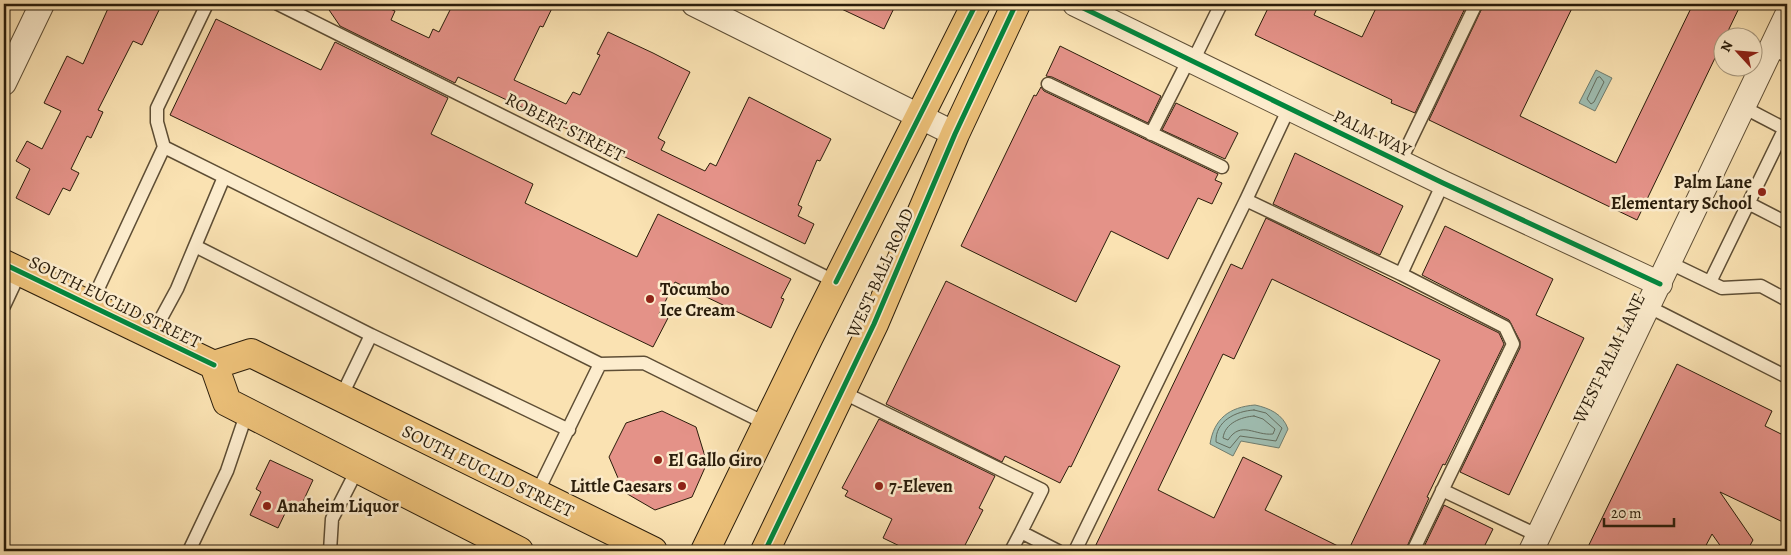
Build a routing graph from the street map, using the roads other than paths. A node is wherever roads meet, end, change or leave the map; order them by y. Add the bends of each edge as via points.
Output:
1 (42, 4) edge
2 (207, 4) edge
3 (278, 4) edge
4 (694, 4) edge
5 (976, 4) edge
6 (1016, 4) edge
7 (1075, 4) edge
8 (1221, 4) edge
9 (1476, 4) edge
10 (1787, 15) edge
11 (1779, 53) edge
12 (1191, 60) junction
13 (4, 83) edge
14 (1048, 84) dead end
15 (1743, 107) junction
16 (1289, 108) junction
17 (921, 117) junction
18 (1786, 129) edge
19 (955, 134) junction
20 (1151, 134) junction
21 (164, 148) junction
22 (1400, 162) junction
23 (1222, 168) dead end
24 (224, 177) junction
25 (1444, 183) junction
26 (1246, 200) junction
27 (1748, 203) junction
28 (1787, 222) edge
29 (195, 246) junction
30 (1670, 263) junction
31 (12, 268) edge
32 (1401, 274) junction
33 (836, 282) junction
34 (1710, 282) junction
35 (1660, 284) junction
36 (1787, 300) edge
37 (4, 306) edge
38 (90, 306) junction
39 (1649, 307) junction
40 (152, 335) junction
41 (371, 336) junction
42 (600, 364) junction
43 (214, 365) junction
44 (1787, 377) edge
45 (842, 392) junction
46 (341, 398) junction
47 (247, 412) junction
48 (767, 424) junction
49 (569, 430) junction
50 (357, 470) junction
51 (1442, 490) junction
52 (536, 495) junction
53 (1021, 532) junction
54 (1535, 544) edge
55 (189, 551) edge
56 (330, 551) edge
57 (519, 551) edge
58 (653, 551) edge
59 (705, 551) edge
60 (765, 551) edge
61 (1011, 551) edge
62 (1058, 551) edge
63 (1075, 551) edge
64 (1413, 551) edge

1 - 13 street
2 - 21 lane via 158,108 157,122
3 - 33 lane, ROBERT STREET
4 - 17 street
5 - 17 main road, WEST BALL ROAD
6 - 19 main road, WEST BALL ROAD
7 - 12 street, PALM WAY
8 - 12 lane
9 - 22 lane
10 - 11 street, WEST PALM LANE
11 - 15 street, WEST PALM LANE
12 - 16 street, PALM WAY
12 - 20 lane
14 - 20 lane
15 - 18 lane
15 - 30 street, WEST PALM LANE
16 - 22 street, PALM WAY
16 - 26 lane
17 - 19 street
17 - 33 main road, WEST BALL ROAD
18 - 27 lane
19 - 45 main road, WEST BALL ROAD
20 - 23 lane
21 - 24 lane
21 - 38 lane
22 - 25 street, PALM WAY
24 - 29 lane
24 - 42 lane
25 - 32 lane
25 - 35 street, PALM WAY
26 - 32 lane
26 - 63 lane
27 - 28 lane
27 - 34 lane
29 - 40 lane
29 - 41 lane
30 - 34 lane
30 - 35 street, WEST PALM LANE
31 - 37 lane
31 - 38 main road, SOUTH EUCLID STREET
32 - 51 lane via 1505,327 1513,344
33 - 48 main road, WEST BALL ROAD
34 - 36 lane via 1722,288 1761,286
35 - 39 street, WEST PALM LANE
38 - 40 main road, SOUTH EUCLID STREET
39 - 44 lane
39 - 54 street, WEST PALM LANE
40 - 43 main road, SOUTH EUCLID STREET
41 - 46 lane
41 - 49 lane
42 - 48 lane via 644,363
42 - 49 lane
43 - 46 main road, SOUTH EUCLID STREET via 251,353
43 - 47 main road, SOUTH EUCLID STREET via 227,402
45 - 53 lane via 1042,490
45 - 60 main road, WEST BALL ROAD
46 - 52 main road, SOUTH EUCLID STREET
47 - 50 main road, SOUTH EUCLID STREET
47 - 55 lane via 227,471
48 - 59 main road, WEST BALL ROAD
49 - 52 lane
50 - 56 lane via 332,519
50 - 57 main road, SOUTH EUCLID STREET
51 - 54 lane
51 - 64 lane
52 - 58 main road, SOUTH EUCLID STREET
53 - 61 lane
53 - 62 lane

